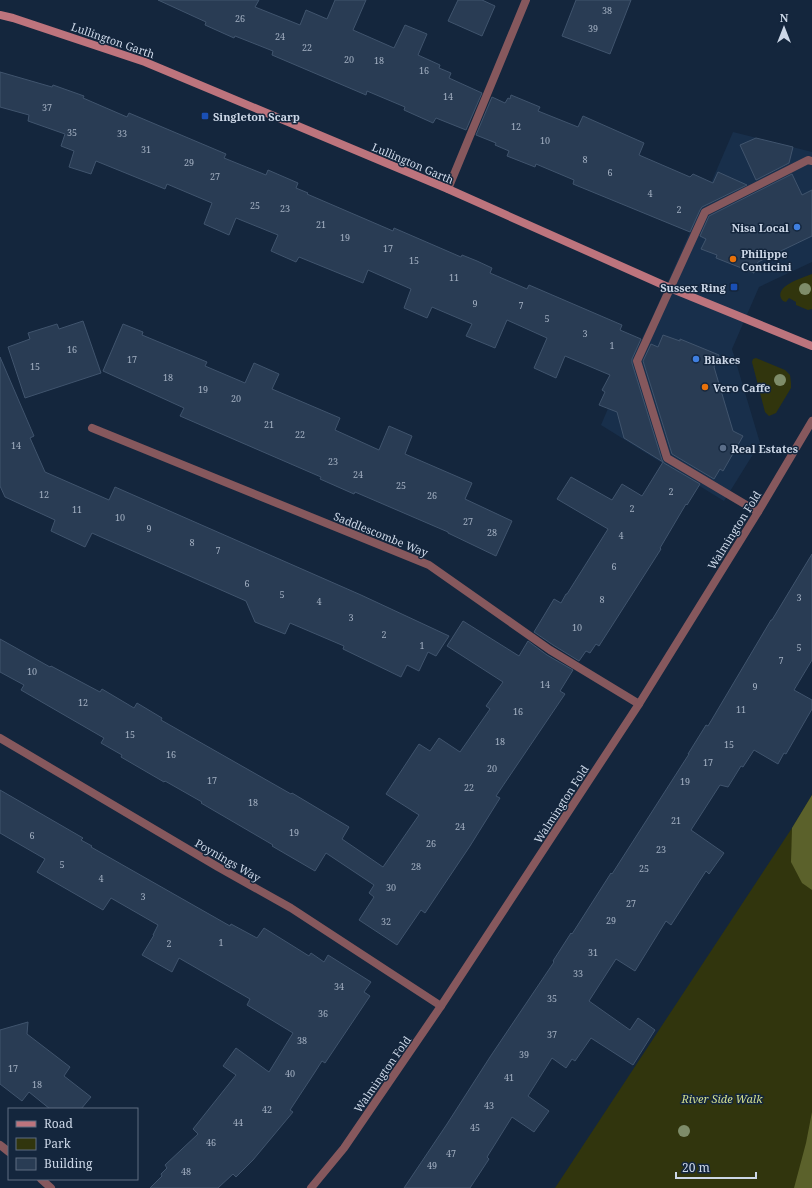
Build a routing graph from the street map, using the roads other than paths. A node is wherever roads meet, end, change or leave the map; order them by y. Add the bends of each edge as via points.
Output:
1 (526, 0) edge
2 (0, 15) edge
3 (812, 161) edge
4 (448, 189) junction
5 (670, 288) junction
6 (812, 346) edge
7 (812, 421) edge
8 (92, 428) dead end
9 (758, 512) junction
10 (639, 704) junction
11 (0, 738) edge
12 (441, 1006) junction
13 (0, 1145) edge
14 (8, 1151) edge
15 (42, 1180) edge
16 (51, 1188) edge
17 (311, 1188) edge

1 - 4 street
2 - 4 street, Lullington Garth via 145,62
3 - 5 street via 808,160 705,212
4 - 5 street, Lullington Garth
5 - 6 street, Lullington Garth
5 - 9 street via 637,361 667,458
7 - 9 street, Walmington Fold
8 - 10 street, Saddlescombe Way via 429,565 550,650
9 - 10 street, Walmington Fold
10 - 12 street, Walmington Fold
11 - 12 street, Poynings Way via 291,908
12 - 17 street, Walmington Fold via 344,1148
13 - 14 street
15 - 16 street

